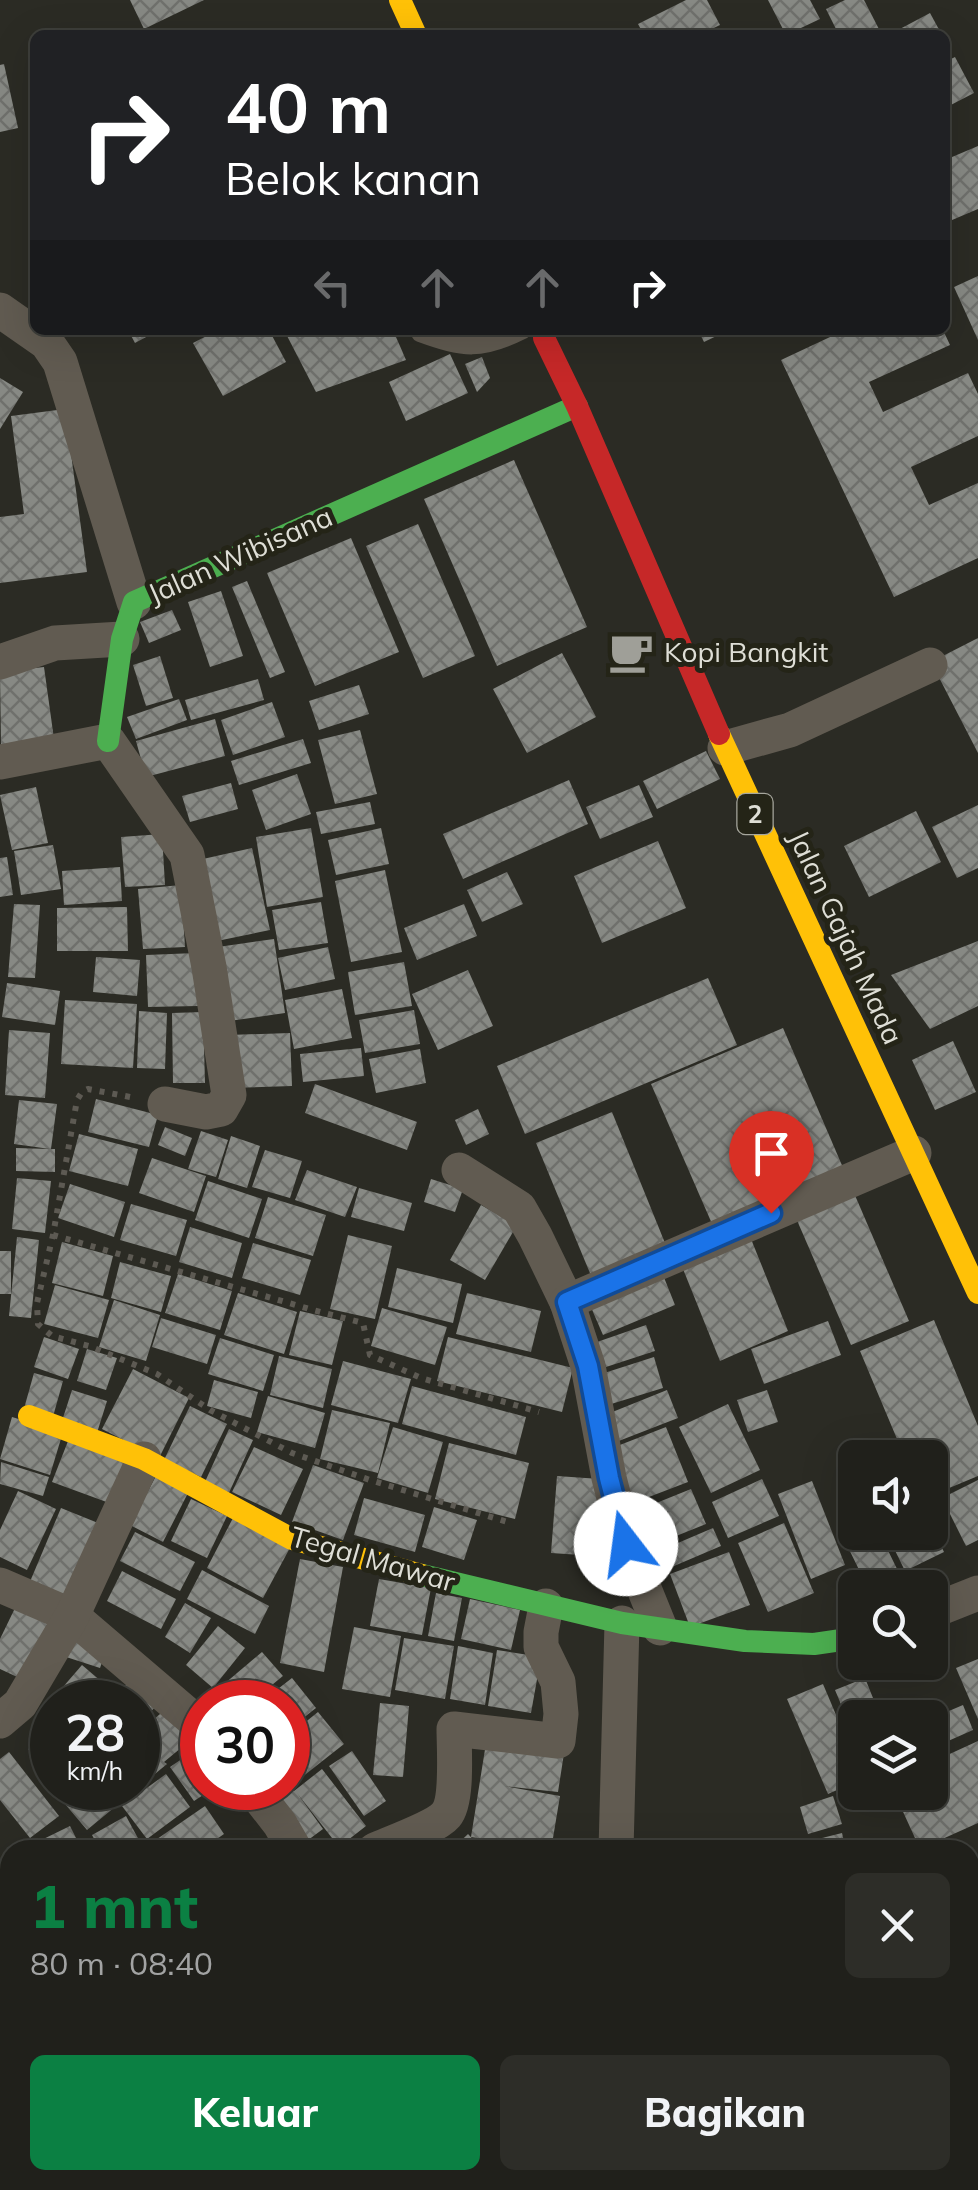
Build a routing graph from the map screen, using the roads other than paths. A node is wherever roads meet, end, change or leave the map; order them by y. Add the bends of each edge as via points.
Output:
1 (400, 0) edge
2 (414, 30) edge
3 (0, 310) edge
4 (30, 331) edge
5 (36, 335) edge
6 (425, 335) edge
7 (511, 335) edge
8 (544, 335) edge
9 (576, 406) junction
10 (134, 602) junction
11 (122, 639) junction
12 (0, 662) edge
13 (930, 665) dead end
14 (108, 741) junction
15 (724, 748) junction
16 (0, 762) edge
17 (165, 1104) road end
18 (914, 1153) junction
19 (459, 1170) dead end
20 (978, 1293) edge
21 (567, 1302) junction
22 (29, 1416) dead end
23 (144, 1459) junction
24 (0, 1584) edge
25 (978, 1593) edge
26 (948, 1605) edge
27 (546, 1606) junction
28 (72, 1616) junction
29 (622, 1623) junction
30 (660, 1628) junction
31 (838, 1640) edge
32 (180, 1708) edge
33 (0, 1720) edge
34 (269, 1810) edge
35 (289, 1840) edge
36 (397, 1840) edge
37 (616, 1840) edge

1 - 2 main road
3 - 4 street
5 - 10 street via 60,362
6 - 7 lane via 452,345 488,345
8 - 9 main road, Jalan Gajah Mada / 2
9 - 10 main road, Jalan Wibisana
9 - 15 main road, Jalan Gajah Mada / 2
10 - 11 main road, Jalan Wibisana
11 - 12 street via 55,643
11 - 14 main road, Jalan Wibisana
13 - 15 street via 790,730
14 - 16 street
14 - 17 street via 187,855 209,967 228,1094 221,1109 206,1112
15 - 18 main road, Jalan Gajah Mada / 2
18 - 20 main road, Jalan Gajah Mada / 2
18 - 21 street
19 - 21 street via 518,1208
21 - 30 street via 588,1366 626,1544
22 - 23 main road, Tegal Mawar
23 - 27 main road, Tegal Mawar via 292,1539
23 - 28 street
24 - 28 street
25 - 26 street
27 - 29 main road, Tegal Mawar
27 - 36 street via 541,1647 558,1682 558,1741 454,1729 447,1814
28 - 32 street
28 - 33 street via 20,1704
29 - 30 main road, Tegal Mawar
29 - 37 street
30 - 31 main road, Tegal Mawar via 746,1641
34 - 35 street

